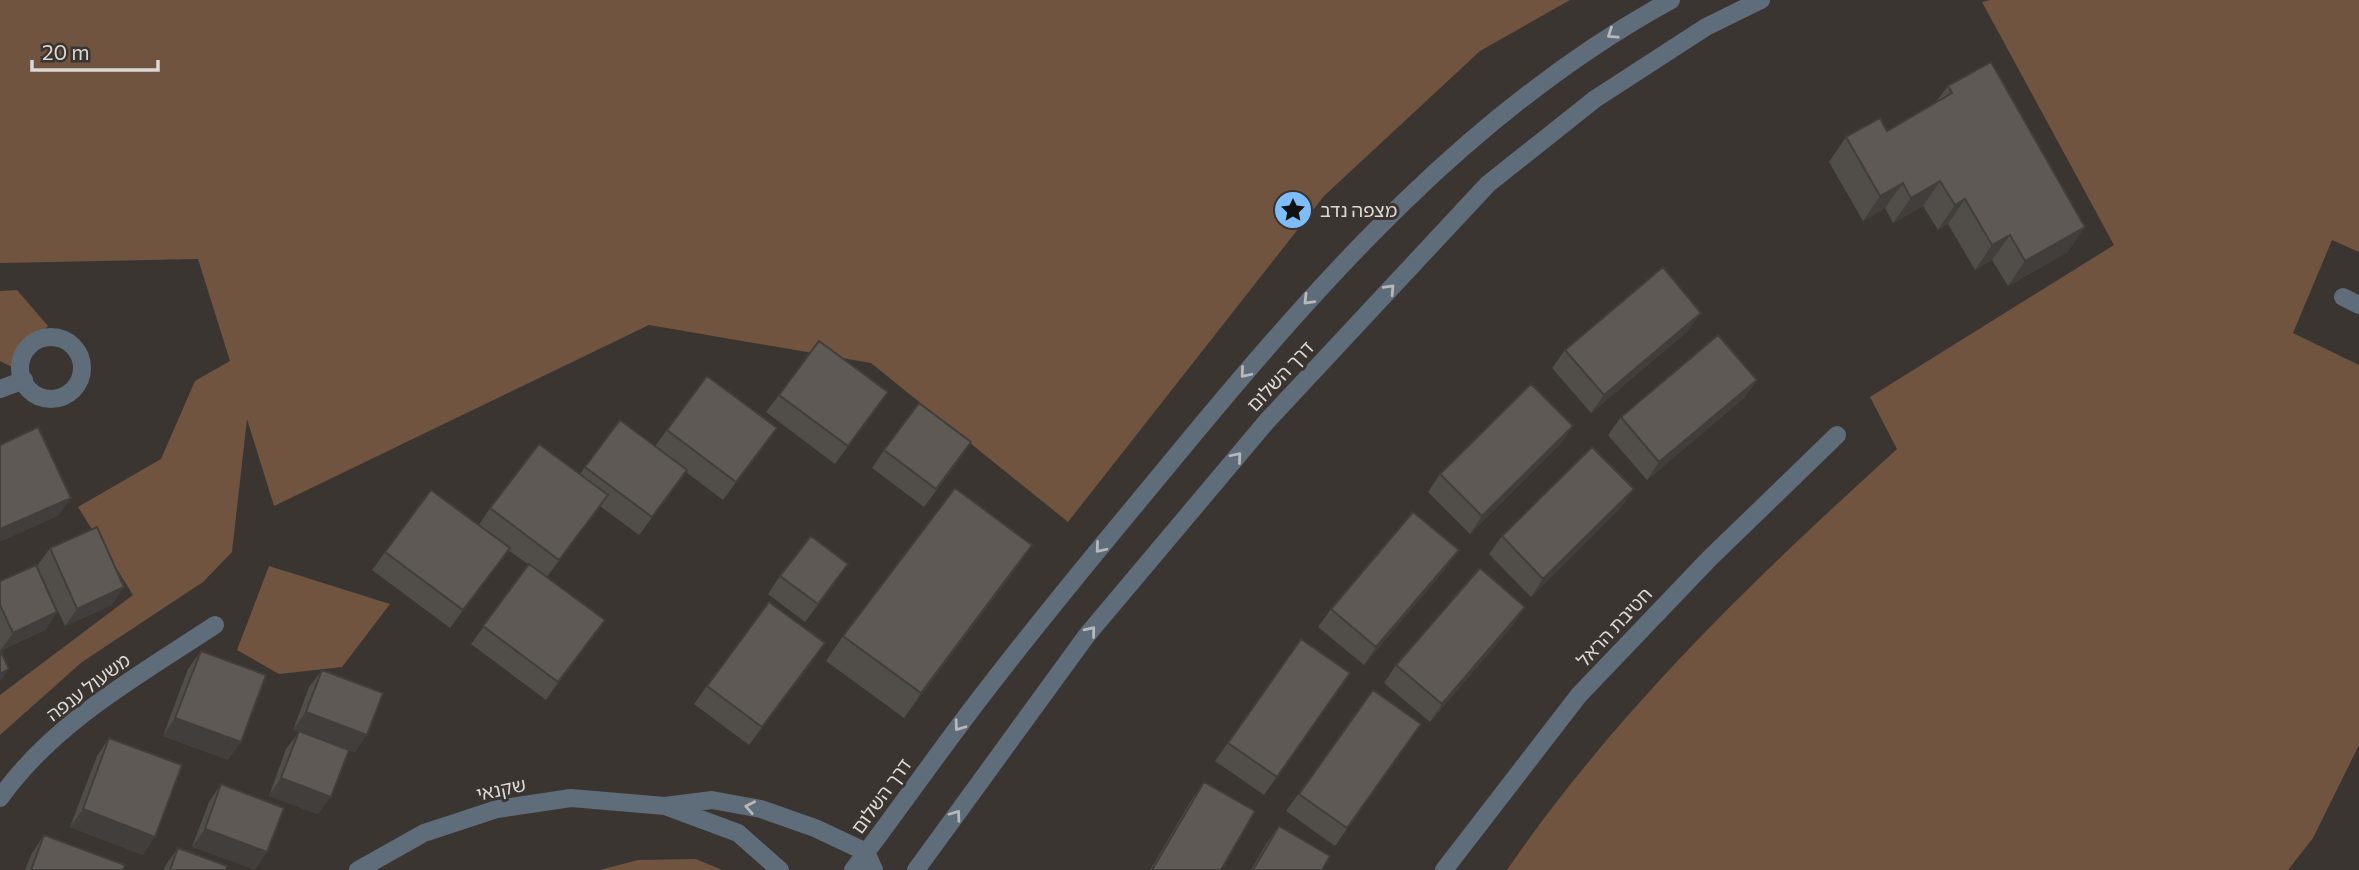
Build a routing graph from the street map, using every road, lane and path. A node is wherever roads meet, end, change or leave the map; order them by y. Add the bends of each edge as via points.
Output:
1 (1671, 0) edge
2 (1761, 0) edge
3 (24, 380) dead end
4 (0, 390) edge
5 (1837, 435) dead end
6 (215, 625) dead end
7 (0, 798) edge
8 (665, 806) junction
9 (866, 852) junction
10 (358, 870) edge
11 (780, 870) edge
12 (853, 870) edge
13 (874, 870) edge
14 (916, 870) edge
15 (1444, 870) edge

1 -> 9 street, דרך השלום via 1568,63 1423,180 1288,320 1055,603
14 -> 2 street, דרך השלום via 1087,635 1267,421 1488,184 1595,99 1706,27
3 - 4 street
5 - 15 street, חטיבת הראל via 1709,559 1579,695
6 - 7 street, משעול ענפה via 89,708 23,766
9 -> 8 street, שקנאי via 761,809 712,800
8 - 10 street, שקנאי via 571,799 497,808 424,833
8 - 11 street, שקנאי via 738,833
9 - 12 street, דרך השלום
9 - 13 street

